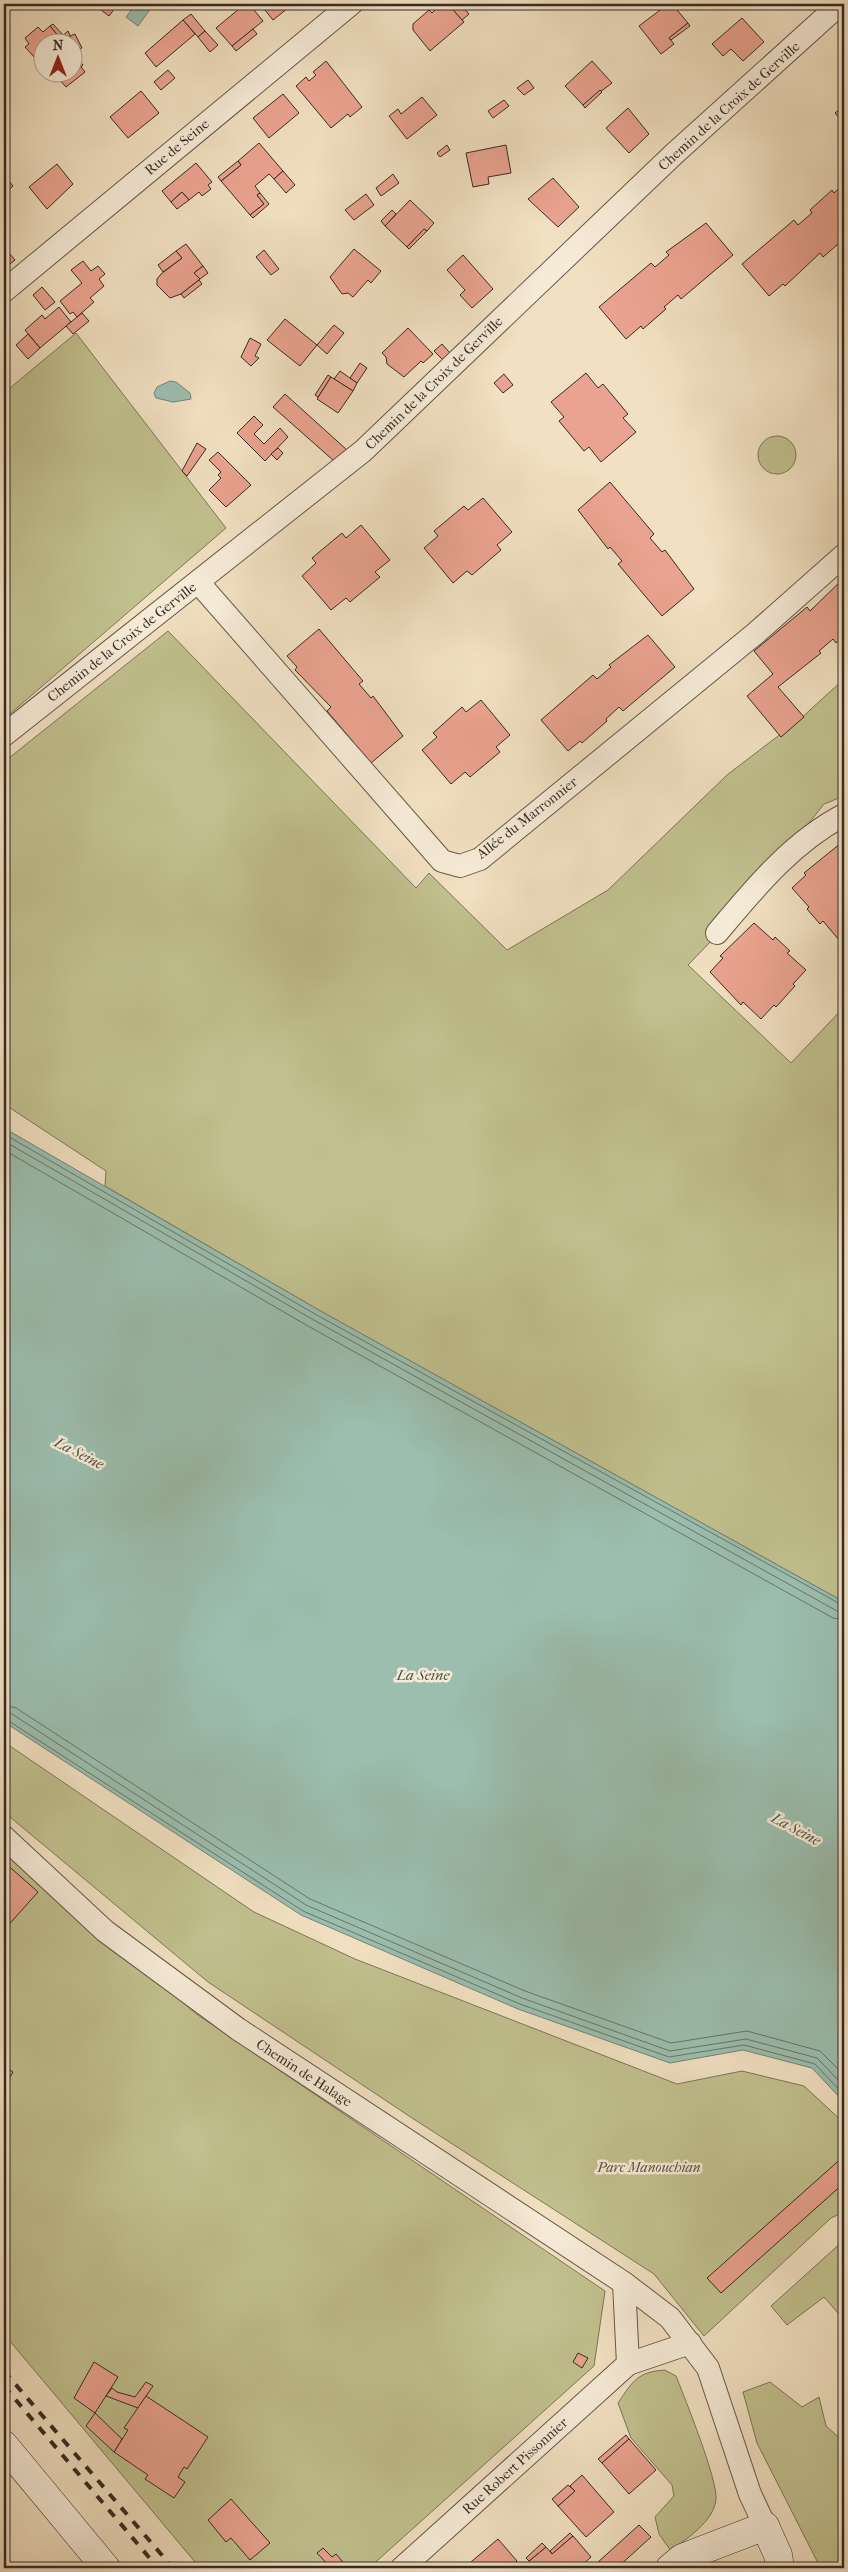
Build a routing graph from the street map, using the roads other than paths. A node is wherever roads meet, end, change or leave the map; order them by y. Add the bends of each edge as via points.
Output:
1 (351, 4) edge
2 (840, 4) edge
3 (4, 290) edge
4 (844, 554) edge
5 (198, 582) junction
6 (4, 735) edge
7 (844, 815) edge
8 (717, 933) dead end
9 (4, 1838) edge
10 (624, 2283) junction
11 (690, 2343) junction
12 (628, 2364) junction
13 (4, 2444) edge
14 (764, 2526) junction
15 (784, 2564) edge
16 (106, 2568) edge
17 (402, 2568) edge
18 (670, 2568) edge

1 - 3 street, Rue de Seine
2 - 5 street, Chemin de la Croix de Gerville via 674,154 363,451
4 - 5 street, Allée du Marronnier via 756,633 480,858 460,866 442,862
5 - 6 street, Chemin de la Croix de Gerville
7 - 8 street via 825,825 766,875
9 - 10 street, Chemin de Halage via 105,1930 238,2029
10 - 11 street, Chemin de Halage via 670,2318
10 - 12 street
11 - 12 street, Rue Robert Pissonnier
11 - 14 street, Chemin de Halage via 708,2368 750,2494
12 - 17 street, Rue Robert Pissonnier
13 - 16 street
14 - 15 street
14 - 18 street via 682,2558

